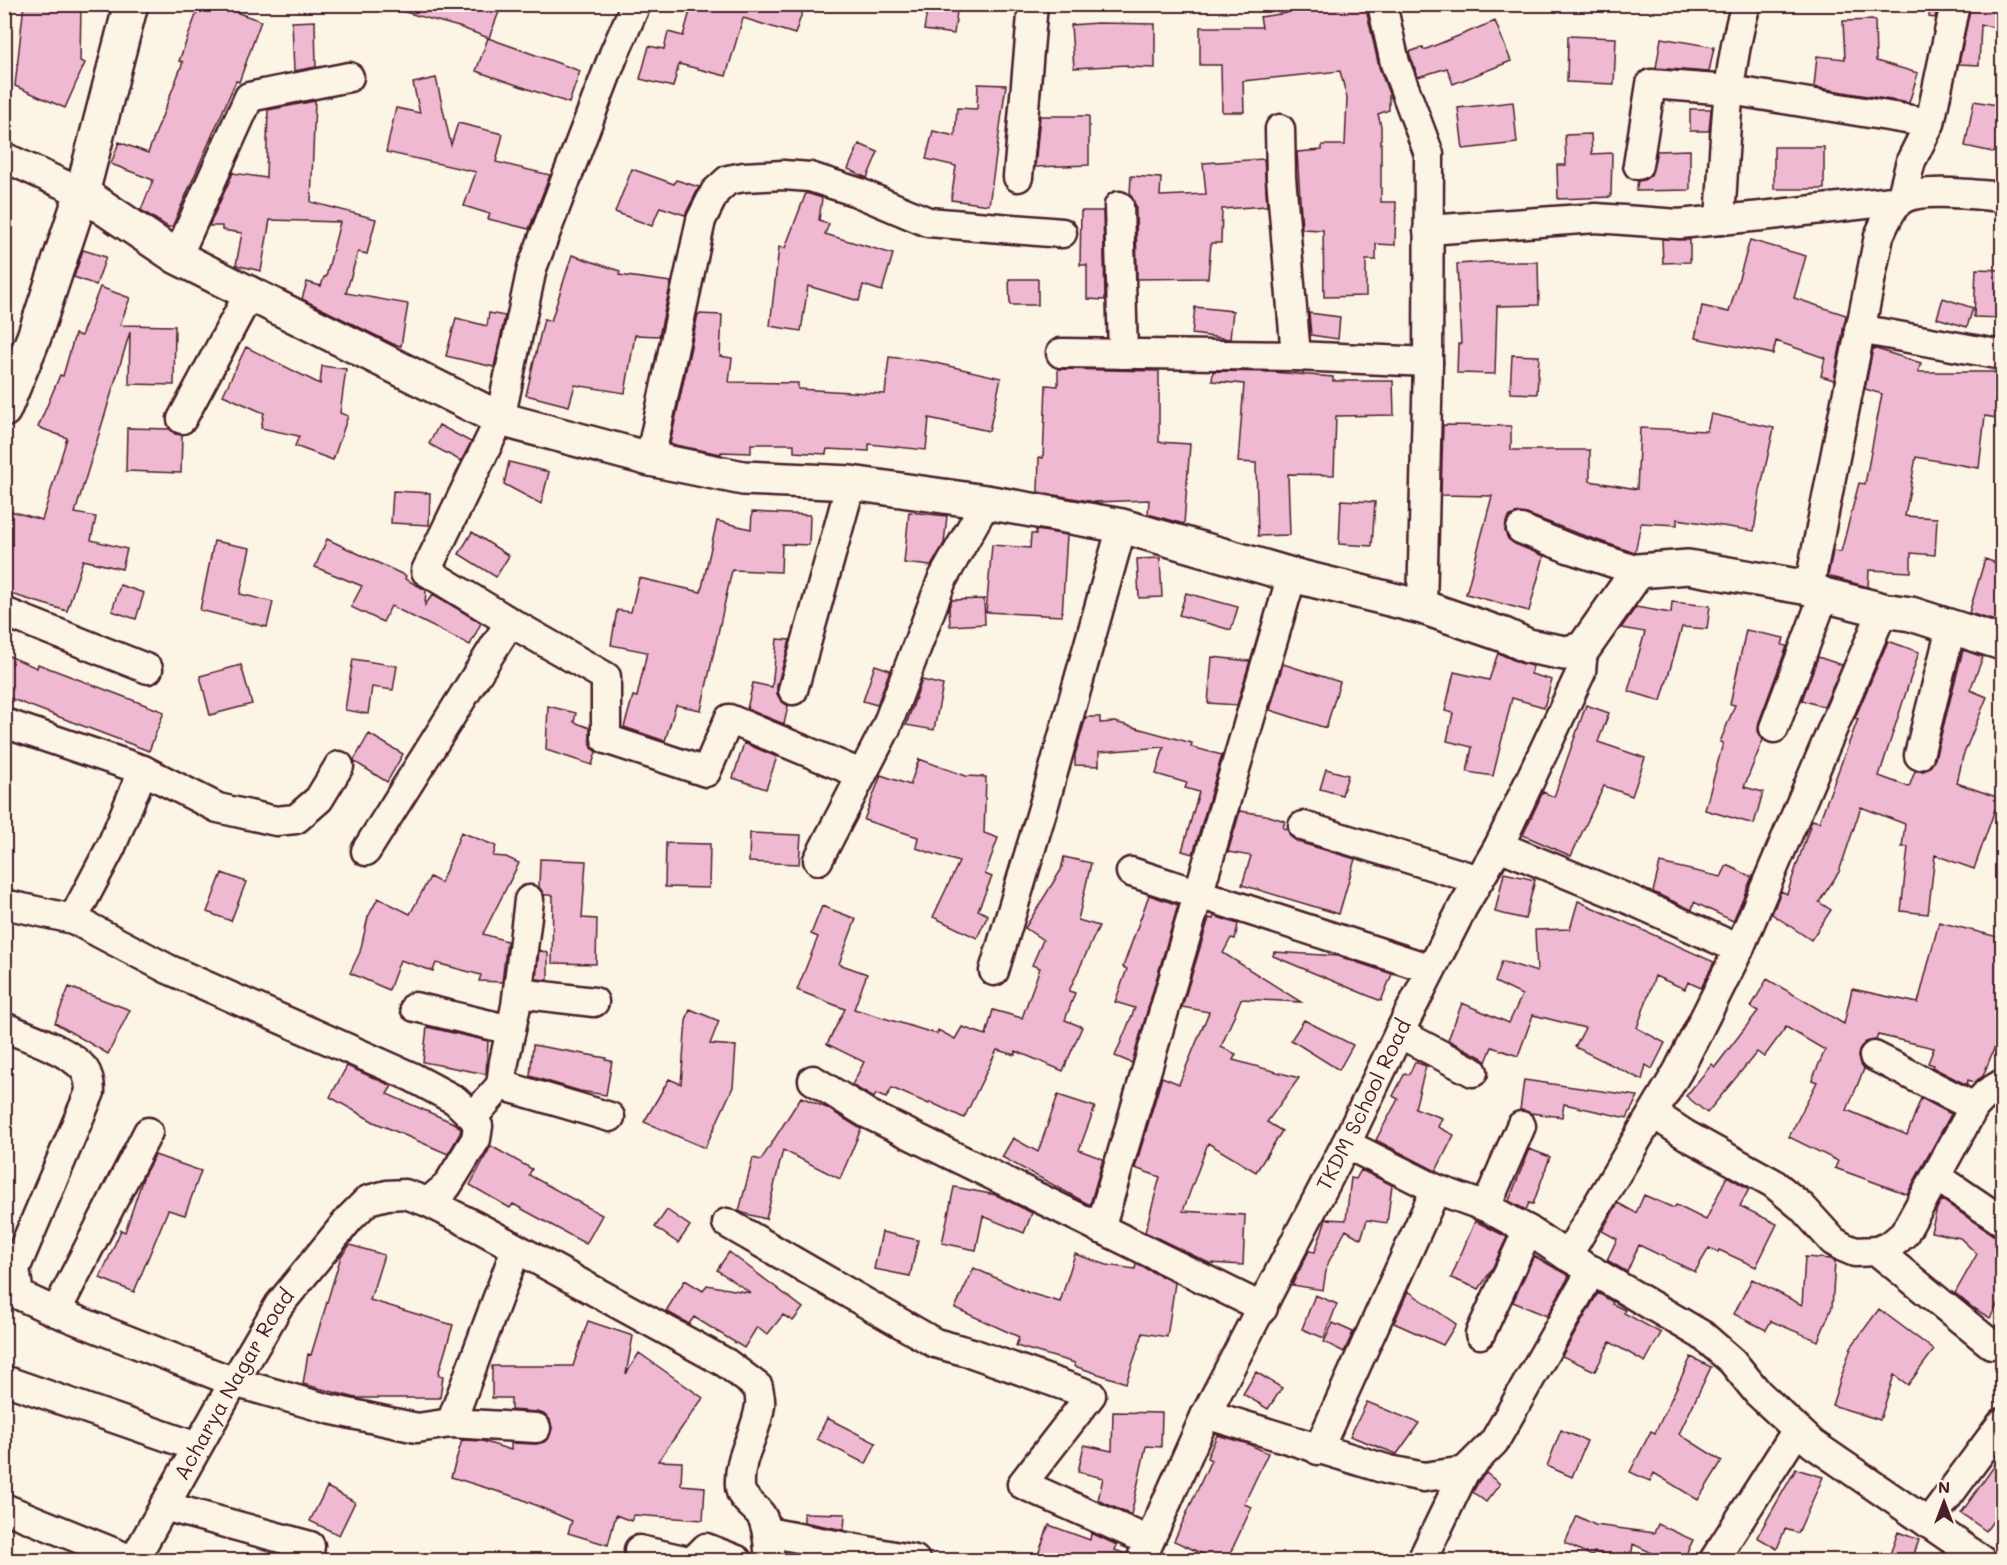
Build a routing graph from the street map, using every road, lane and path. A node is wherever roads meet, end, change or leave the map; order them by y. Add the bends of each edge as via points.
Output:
1 (131, 4) edge
2 (636, 4) edge
3 (1033, 4) edge
4 (1382, 4) edge
5 (1746, 4) edge
6 (1955, 4) edge
7 (349, 77) dead end
8 (1730, 90) junction
9 (1930, 123) junction
10 (1280, 129) dead end
11 (4, 157) edge
12 (1638, 165) dead end
13 (1018, 177) dead end
14 (82, 193) junction
15 (2002, 197) edge
16 (1901, 200) junction
17 (1119, 206) dead end
18 (1720, 220) junction
19 (1428, 230) junction
20 (1062, 233) dead end
21 (177, 257) junction
22 (250, 292) junction
23 (1859, 329) junction
24 (1061, 353) dead end
25 (1123, 354) junction
26 (2002, 355) edge
27 (1296, 356) junction
28 (1428, 362) junction
29 (4, 410) edge
30 (500, 418) junction
31 (182, 419) dead end
32 (650, 459) junction
33 (851, 483) junction
34 (986, 502) junction
35 (1122, 526) junction
36 (1521, 530) dead end
37 (1638, 571) junction
38 (1292, 575) junction
39 (1816, 592) junction
40 (1422, 607) junction
41 (1883, 610) junction
42 (4, 612) edge
43 (510, 622) junction
44 (1951, 628) junction
45 (2002, 643) edge
46 (1583, 649) junction
47 (148, 669) dead end
48 (794, 690) dead end
49 (4, 723) edge
50 (1774, 728) dead end
51 (1919, 755) dead end
52 (339, 766) dead end
53 (143, 770) junction
54 (861, 774) junction
55 (1303, 826) dead end
56 (1499, 846) junction
57 (366, 851) dead end
58 (818, 860) dead end
59 (1131, 872) dead end
60 (1479, 880) junction
61 (1199, 894) junction
62 (529, 900) dead end
63 (4, 904) edge
64 (73, 919) junction
65 (1739, 949) junction
66 (1431, 969) junction
67 (994, 971) dead end
68 (518, 993) junction
69 (594, 1002) dead end
70 (415, 1008) dead end
71 (4, 1027) edge
72 (511, 1030) junction
73 (1399, 1033) junction
74 (1874, 1056) dead end
75 (1473, 1072) dead end
76 (813, 1080) dead end
77 (2002, 1084) edge
78 (501, 1085) junction
79 (1974, 1107) junction
80 (1653, 1114) junction
81 (473, 1117) junction
82 (610, 1117) dead end
83 (1521, 1126) dead end
84 (148, 1132) dead end
85 (1346, 1144) junction
86 (1936, 1176) junction
87 (1436, 1189) junction
88 (428, 1202) junction
89 (1486, 1207) junction
90 (2002, 1221) edge
91 (727, 1223) dead end
92 (1100, 1229) junction
93 (1528, 1230) junction
94 (516, 1248) junction
95 (1877, 1251) junction
96 (1567, 1256) junction
97 (1592, 1270) junction
98 (1263, 1308) junction
99 (56, 1312) junction
100 (1480, 1334) dead end
101 (1991, 1344) dead end
102 (4, 1380) edge
103 (234, 1382) junction
104 (1206, 1414) junction
105 (2002, 1422) edge
106 (451, 1423) junction
107 (536, 1428) dead end
108 (1797, 1430) junction
109 (197, 1447) junction
110 (1318, 1450) junction
111 (1465, 1471) junction
112 (164, 1506) junction
113 (4, 1508) edge
114 (1928, 1523) junction
115 (767, 1532) junction
116 (639, 1550) dead end
117 (1145, 1550) edge
118 (133, 1560) edge
119 (307, 1560) edge
120 (684, 1560) edge
121 (694, 1560) edge
122 (737, 1560) edge
123 (770, 1560) edge
124 (915, 1560) edge
125 (1422, 1560) edge
126 (1714, 1560) edge
127 (1982, 1560) edge

1 - 14 street
2 - 30 street via 532,268
3 - 13 street
4 - 19 street via 1395,63 1429,154
5 - 8 street
6 - 9 street
7 - 21 street via 249,97
8 - 9 street
8 - 12 street via 1651,84
8 - 18 street
9 - 16 street via 1911,161
10 - 27 street
11 - 14 street
14 - 21 street
14 - 29 street via 34,337
15 - 16 street via 1952,193 1921,194
16 - 18 street
16 - 23 street via 1878,236
17 - 25 street
18 - 19 street via 1679,224 1596,218
19 - 28 street
20 - 32 street via 928,222 810,177 728,180 715,192 701,220
21 - 22 street
22 - 30 street
22 - 31 street
23 - 26 street
23 - 39 street
24 - 25 street
25 - 27 street
27 - 28 street
28 - 40 street
30 - 32 street
30 - 43 street via 426,571
32 - 33 street via 743,478
33 - 34 street
33 - 48 street
34 - 35 street
34 - 54 street via 942,580 886,728
35 - 38 street
35 - 67 street
36 - 37 street
37 - 39 street via 1688,567
37 - 46 street
38 - 40 street
38 - 61 street
39 - 41 street
39 - 50 street
40 - 46 street via 1528,646 1565,653
41 - 44 street via 1911,614
41 - 65 street
42 - 47 street
43 - 54 street via 606,678 606,739 706,772 729,719
43 - 57 street
44 - 45 street
44 - 51 street
46 - 56 street, TKDM School Road via 1581,672
49 - 53 street
52 - 53 street via 319,799 296,819 276,821 218,808
53 - 64 street via 111,847
54 - 58 street
55 - 60 street
56 - 60 street, TKDM School Road
56 - 65 street
59 - 61 street
60 - 66 street, TKDM School Road
61 - 66 street
61 - 92 street
62 - 68 street
63 - 64 street
64 - 81 street via 168,969 412,1077 455,1100
65 - 80 street
66 - 73 street, TKDM School Road
68 - 69 street
68 - 72 street
70 - 72 street
71 - 99 street via 73,1059 90,1080 86,1103 15,1269 19,1295
72 - 78 street
73 - 75 street
73 - 85 street, TKDM School Road
74 - 79 street
76 - 92 street via 868,1114
77 - 79 street
78 - 81 street
78 - 82 street
79 - 86 street
80 - 95 street via 1773,1183 1803,1207 1833,1241 1854,1252
80 - 96 street
81 - 88 street via 478,1126 476,1139 447,1186
83 - 89 street
84 - 99 street
85 - 87 street
85 - 98 street, TKDM School Road
86 - 90 street
86 - 95 street via 1904,1234
87 - 89 street
87 - 110 street
88 - 94 street, Acharya Nagar Road
88 - 103 street, Acharya Nagar Road via 405,1194 368,1200 279,1305
89 - 93 street
91 - 117 street via 935,1343 1090,1395 1023,1484
92 - 98 street
93 - 96 street
93 - 100 street
94 - 106 street
94 - 115 street, Acharya Nagar Road via 726,1364 758,1387 760,1405 741,1461 740,1489 760,1515
95 - 101 street
96 - 97 street
97 - 108 street via 1702,1335
97 - 111 street via 1494,1442
98 - 104 street, TKDM School Road
99 - 103 street
102 - 109 street
103 - 106 street via 329,1409 417,1428
103 - 109 street, Acharya Nagar Road
104 - 110 street
104 - 117 street, TKDM School Road
105 - 114 street
106 - 107 street
108 - 114 street
108 - 126 street
109 - 112 street, Acharya Nagar Road
110 - 111 street via 1424,1477
111 - 125 street
112 - 118 street, Acharya Nagar Road
112 - 119 street via 310,1546
113 - 118 street
114 - 127 street
115 - 123 street
115 - 124 street
116 - 120 street
121 - 122 street via 706,1548

